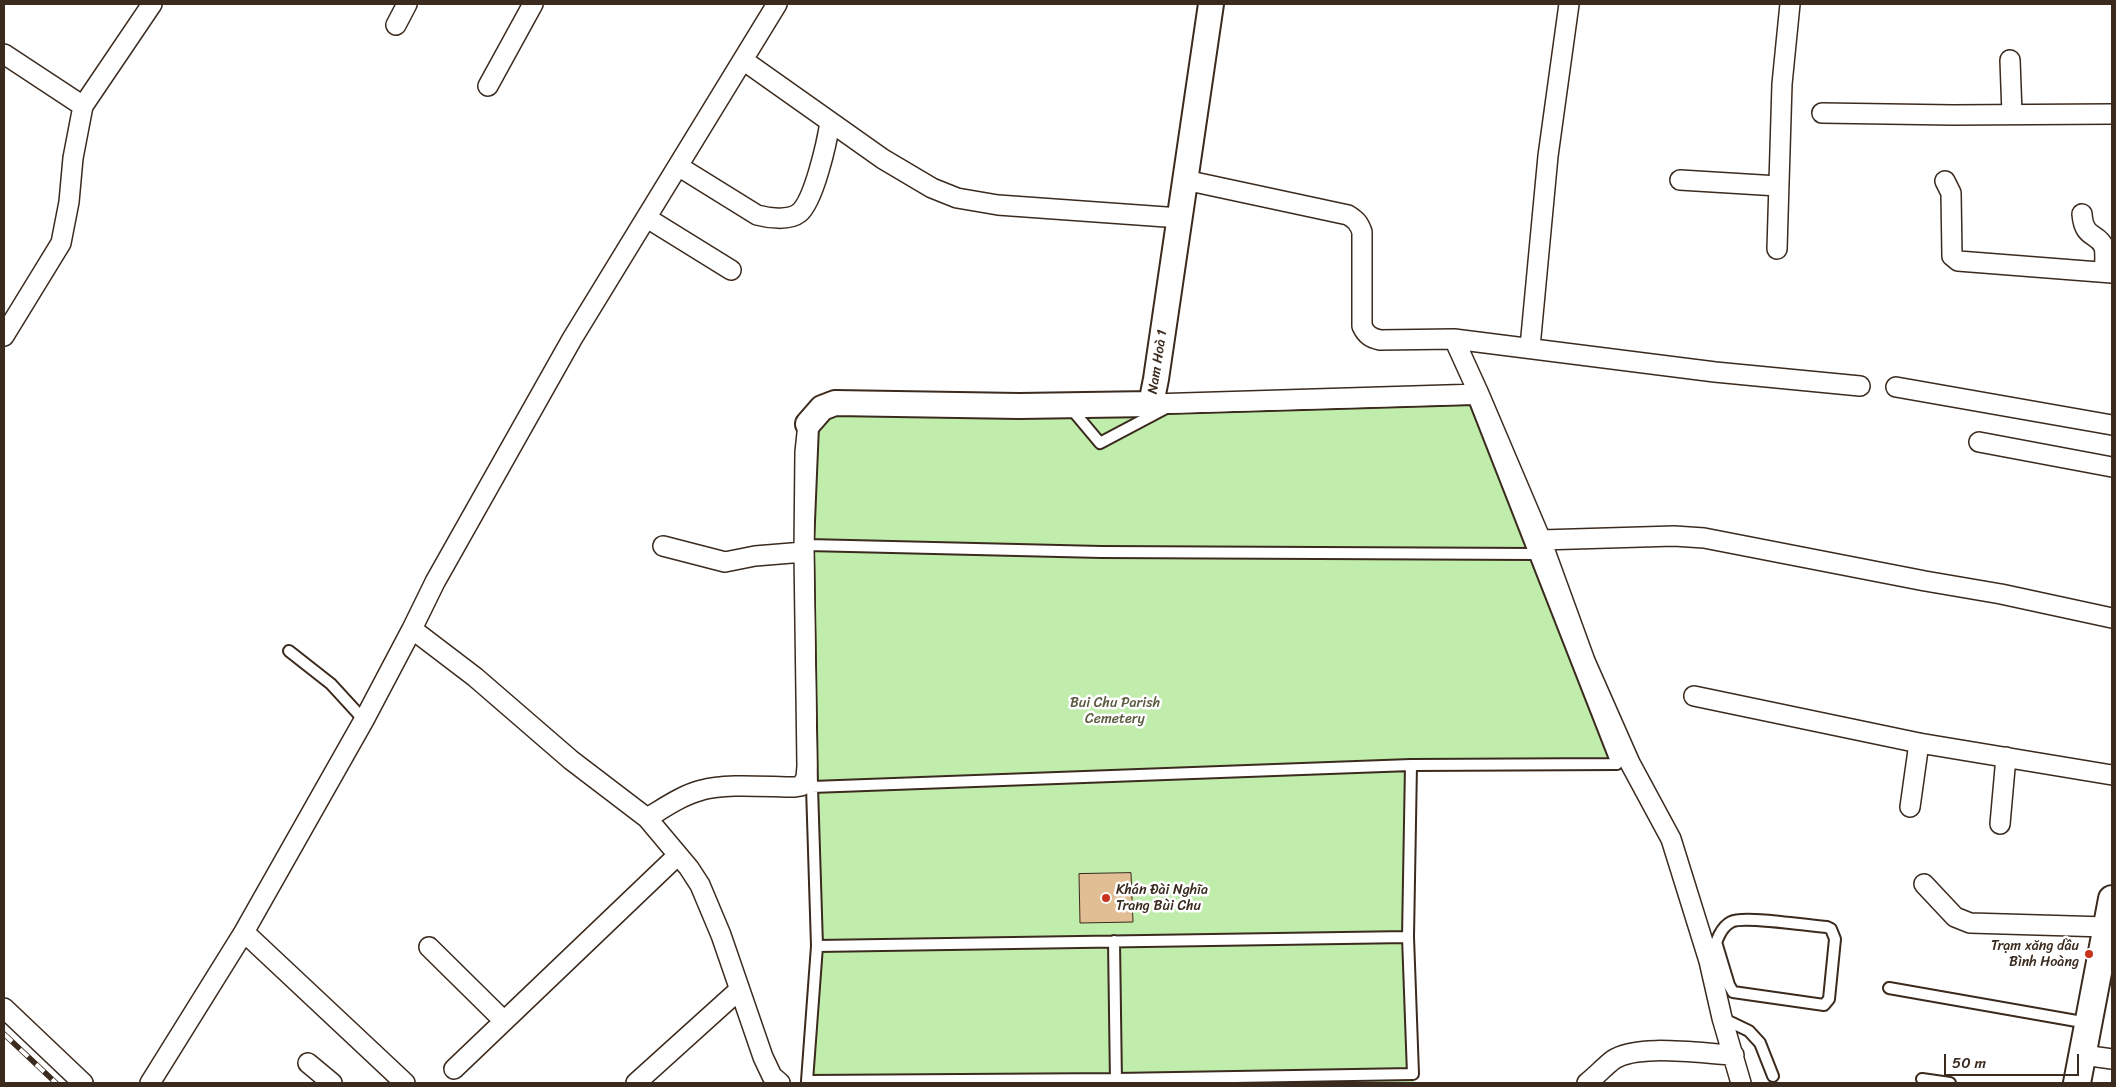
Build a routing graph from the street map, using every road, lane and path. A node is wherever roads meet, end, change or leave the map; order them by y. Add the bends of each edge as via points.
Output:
1 (152, 4) edge
2 (407, 4) edge
3 (533, 4) edge
4 (777, 4) edge
5 (1211, 4) edge
6 (1569, 4) edge
7 (1790, 4) edge
8 (396, 25) dead end
9 (4, 54) edge
10 (743, 60) junction
11 (2010, 60) dead end
12 (488, 86) dead end
13 (83, 106) junction
14 (1822, 113) dead end
15 (2012, 114) junction
16 (2112, 114) edge
17 (830, 122) junction
18 (678, 166) junction
19 (1185, 180) junction
20 (1680, 180) dead end
21 (1945, 181) dead end
22 (1778, 186) junction
23 (2082, 214) dead end
24 (647, 218) junction
25 (1180, 218) junction
26 (1777, 249) dead end
27 (731, 270) dead end
28 (2108, 272) edge
29 (4, 336) edge
30 (1454, 339) junction
31 (1530, 347) junction
32 (1860, 386) dead end
33 (1896, 387) dead end
34 (1479, 394) junction
35 (1151, 404) junction
36 (808, 424) joint
37 (2112, 425) edge
38 (1980, 442) dead end
39 (2112, 467) edge
40 (663, 546) dead end
41 (1538, 547) junction
42 (806, 549) junction
43 (2112, 618) edge
44 (412, 629) junction
45 (289, 651) dead end
46 (1694, 696) dead end
47 (364, 720) junction
48 (1918, 743) junction
49 (2006, 757) junction
50 (1411, 765) junction
51 (2112, 775) edge
52 (812, 787) junction
53 (1910, 807) dead end
54 (647, 818) junction
55 (2000, 824) dead end
56 (678, 855) junction
57 (1924, 884) dead end
58 (2112, 900) edge
59 (2106, 927) junction
60 (244, 932) junction
61 (1408, 936) junction
62 (1114, 941) junction
63 (1716, 942) junction
64 (816, 946) junction
65 (429, 947) dead end
66 (1709, 961) junction
67 (2105, 978) edge
68 (1889, 988) dead end
69 (739, 990) junction
70 (4, 1008) edge
71 (1722, 1018) junction
72 (504, 1021) junction
73 (2088, 1023) junction
74 (1734, 1055) junction
75 (2083, 1055) junction
76 (2112, 1059) edge
77 (308, 1063) dead end
78 (454, 1069) dead end
79 (1773, 1076) dead end
80 (1922, 1079) dead end
81 (1266, 1080) edge
82 (1116, 1081) edge
83 (83, 1083) edge
84 (150, 1083) edge
85 (332, 1083) edge
86 (405, 1083) edge
87 (636, 1083) edge
88 (780, 1083) edge
89 (1587, 1083) edge
90 (1741, 1083) edge
91 (1950, 1083) edge
92 (2077, 1083) edge

1 - 13 street
2 - 8 street
3 - 12 street
4 - 10 street
5 - 19 street, Nam Hoà 1
6 - 31 street via 1548,156
7 - 22 street via 1782,84
9 - 13 street
10 - 17 street
10 - 18 street
11 - 15 street
13 - 29 street via 61,243
14 - 15 street
15 - 16 street
17 - 18 street via 827,144 810,194 800,213 793,216 768,218 757,215
17 - 25 street via 883,159 932,188 957,198 998,205
18 - 24 street
19 - 25 street, Nam Hoà 1
19 - 30 street via 1355,219 1362,232 1362,326 1365,333 1380,340
20 - 22 street
21 - 28 street via 1951,193 1952,256 1958,261
22 - 26 street
23 - 28 street via 2086,230 2104,248
24 - 27 street
24 - 44 street via 572,339 438,576
25 - 35 street, Nam Hoà 1
30 - 31 street
30 - 34 street
31 - 32 street via 1715,372
33 - 37 street
34 - 35 street
34 - 41 street
35 - 36 street, Nam Hoà 1 via 835,403 822,408
36 - 42 street via 805,452
38 - 39 street
40 - 42 street via 725,562
41 - 42 lane via 1101,552
41 - 42 lane via 1474,399 1166,408 1100,443 1074,412 836,406 826,410 813,426
41 - 43 street via 1674,536 1704,538
41 - 50 lane via 1617,764
41 - 66 street via 1630,763 1671,839
42 - 52 lane
42 - 54 street via 808,766 804,783 795,787 715,787 701,790
44 - 47 street
44 - 54 street via 475,677 570,760
45 - 47 lane via 331,684
46 - 48 street
47 - 60 street
48 - 49 street
48 - 53 street
49 - 51 street
49 - 55 street
50 - 52 lane
50 - 61 lane
52 - 64 lane
54 - 56 street
56 - 69 street via 700,885
56 - 72 street
57 - 59 street via 1955,917 1970,923
58 - 59 main road
59 - 67 main road
60 - 84 street
60 - 86 street
61 - 62 lane
61 - 81 lane via 1414,1074
62 - 64 lane
62 - 82 lane
63 - 63 lane via 1725,927 1738,919 1831,929 1835,939 1829,999 1824,1005 1733,992
63 - 66 lane
64 - 82 lane via 807,1081
65 - 72 street
66 - 71 street
67 - 73 main road
68 - 73 lane
69 - 87 street
69 - 88 street via 763,1057 772,1076
70 - 83 street
71 - 74 street
71 - 79 lane via 1749,1031 1760,1043
72 - 78 street
73 - 75 main road
74 - 89 street via 1642,1050 1613,1060
74 - 90 street
75 - 76 street
75 - 92 main road
77 - 85 street
80 - 91 lane
81 - 82 lane

